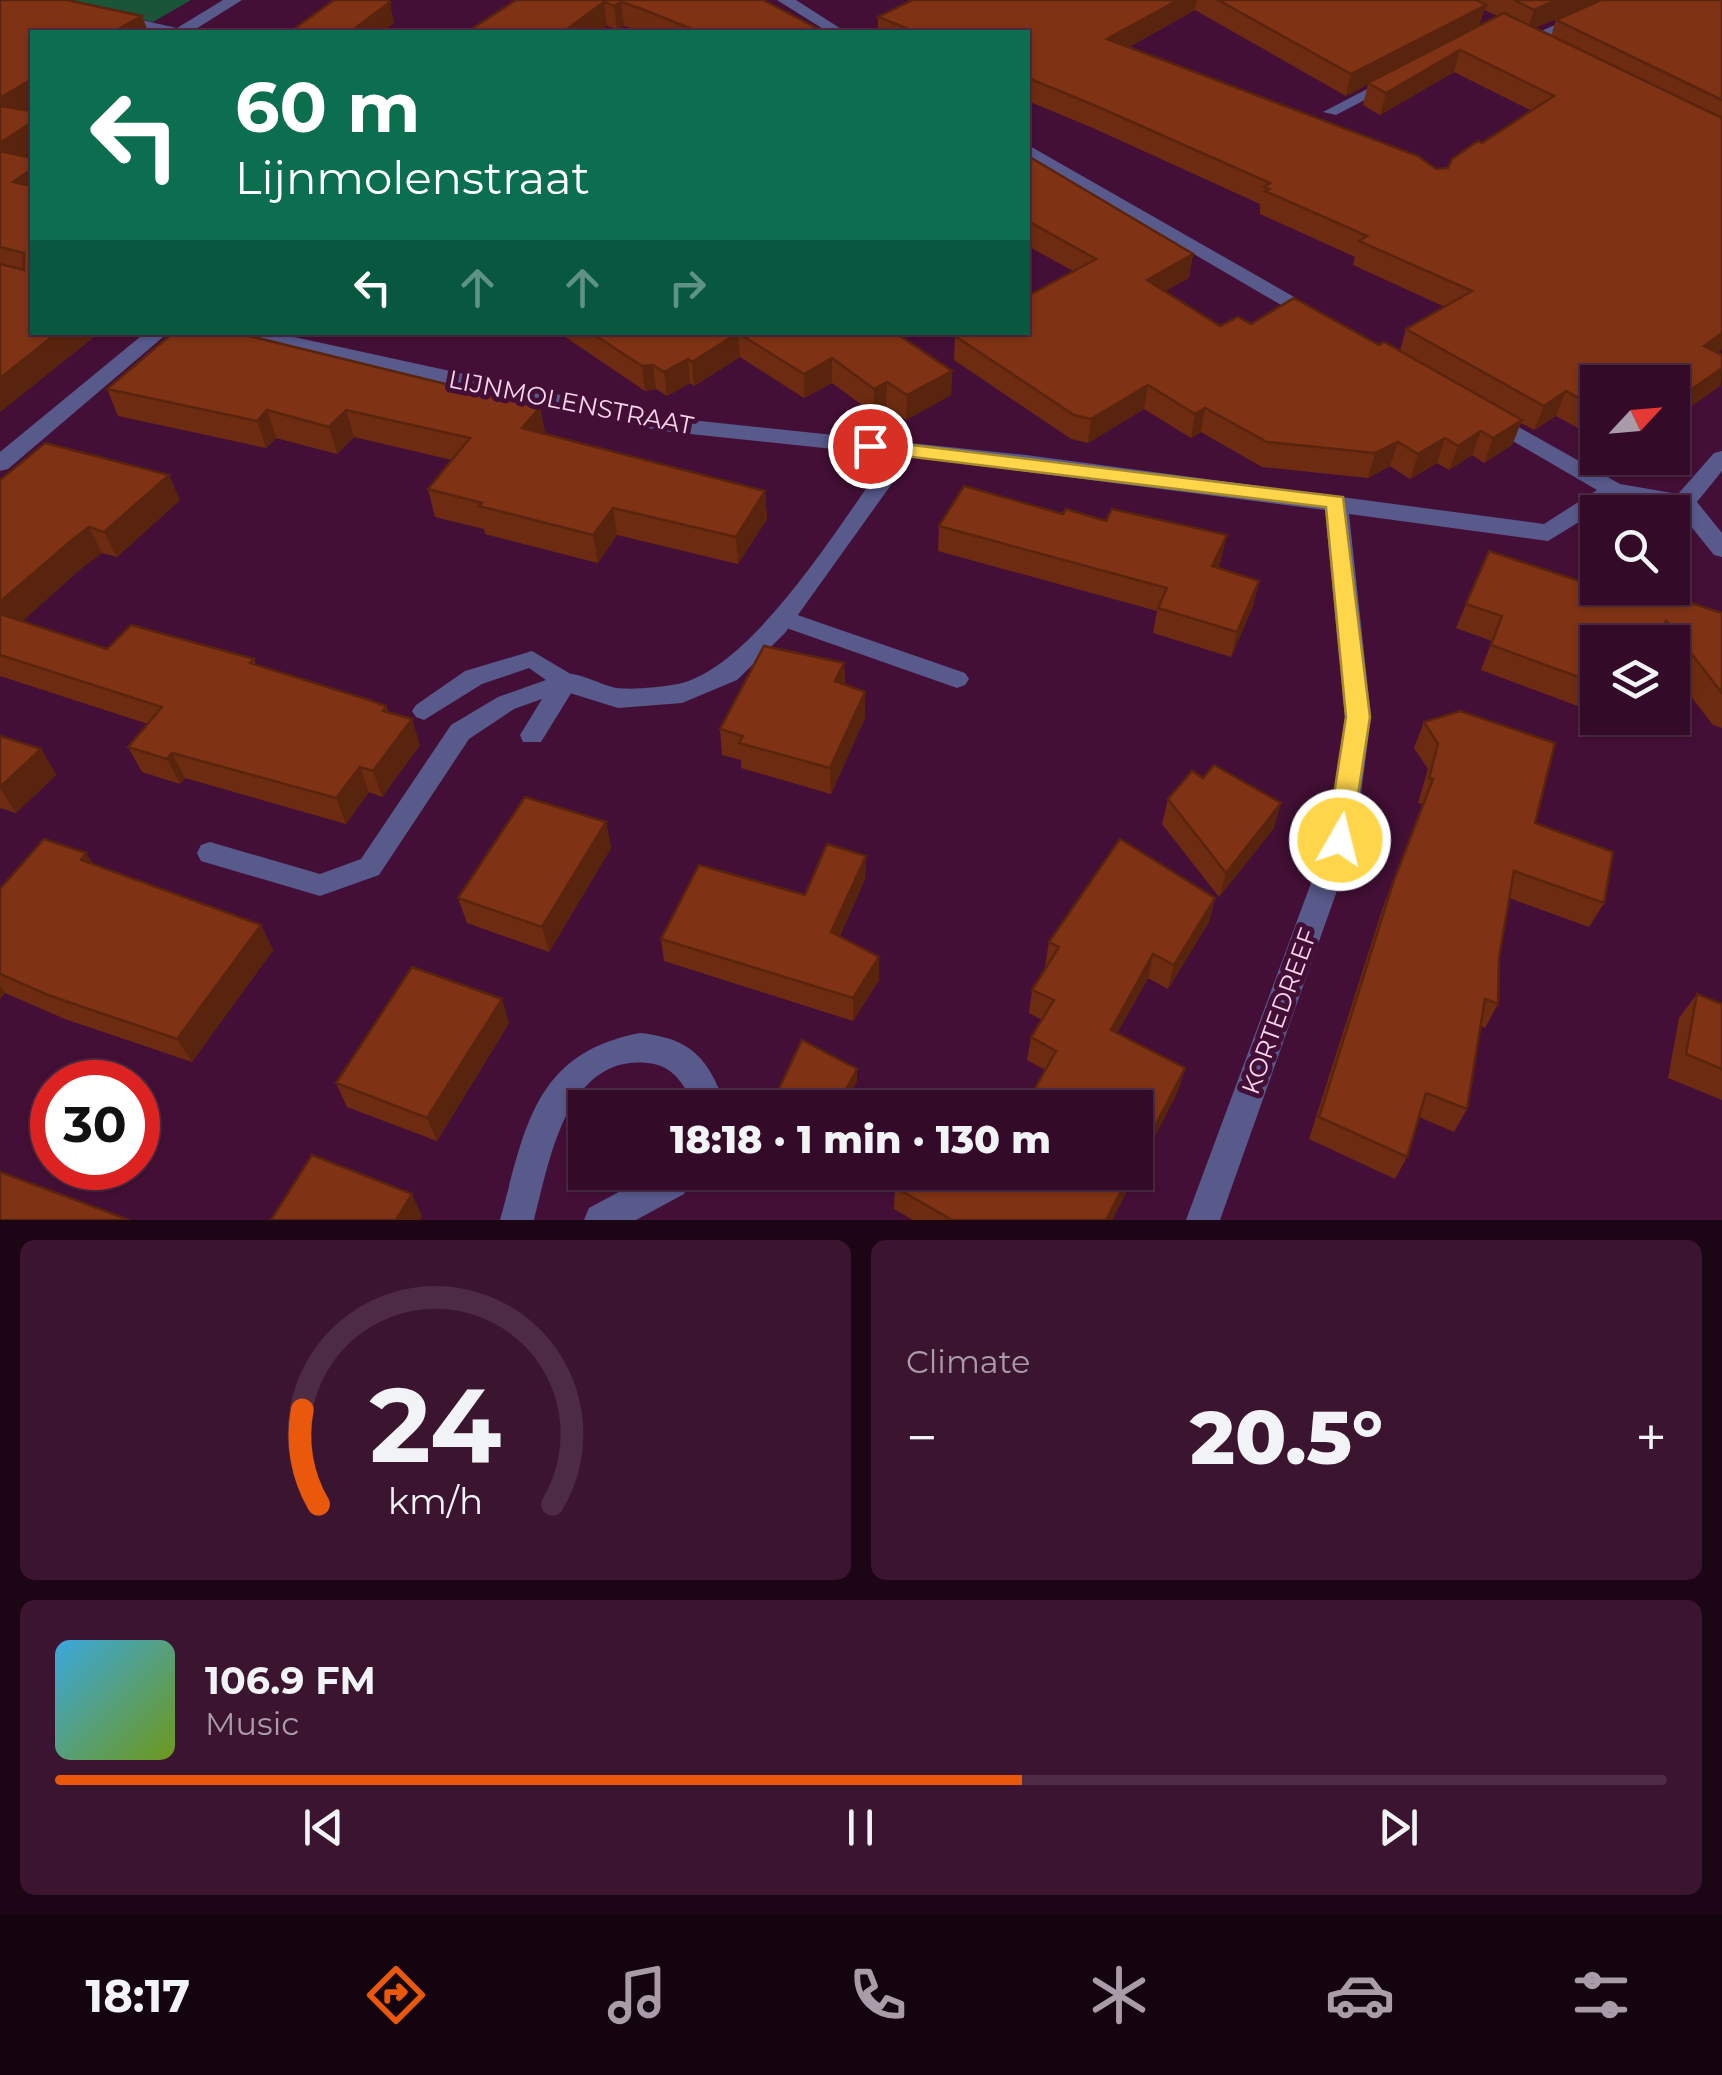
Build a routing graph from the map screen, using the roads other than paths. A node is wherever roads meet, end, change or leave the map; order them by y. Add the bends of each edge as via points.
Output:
1 (234, 0) edge
2 (785, 0) edge
3 (1624, 0) edge
4 (90, 14) edge
5 (168, 30) edge
6 (182, 30) edge
7 (835, 30) edge
8 (1546, 48) edge
9 (1414, 68) edge
10 (1331, 112) dead end
11 (1030, 151) edge
12 (1329, 325) edge
13 (155, 335) edge
14 (254, 335) edge
15 (1479, 412) edge
16 (905, 450) junction
17 (1722, 458) edge
18 (0, 464) edge
19 (1614, 490) junction
20 (1641, 495) edge
21 (1689, 495) edge
22 (1336, 502) junction
23 (1690, 509) edge
24 (1722, 550) edge
25 (783, 618) junction
26 (957, 679) dead end
27 (566, 682) junction
28 (424, 711) dead end
29 (532, 735) dead end
30 (210, 853) dead end
31 (706, 1090) edge
32 (657, 1190) edge
33 (516, 1220) edge
34 (601, 1220) edge
35 (1203, 1220) edge

1 - 6 street
2 - 7 street
3 - 8 street via 1521,36
4 - 5 street
9 - 10 lane
11 - 12 street
13 - 18 street
14 - 16 street, LIJNMOLENSTRAAT via 662,424
15 - 19 street
16 - 22 street, LIJNMOLENSTRAAT
16 - 25 street
17 - 21 street
19 - 20 street
19 - 22 street, LIJNMOLENSTRAAT via 1548,533
22 - 35 street, KORTEDREEF via 1358,717 1340,840
23 - 24 street
25 - 26 lane
25 - 27 street via 728,674 682,693 618,698
27 - 28 lane via 532,659 450,687
27 - 29 lane
27 - 30 lane via 506,704 460,732 370,867 320,885
31 - 33 street via 682,1060 658,1047 629,1047 603,1057 552,1104
32 - 34 street

